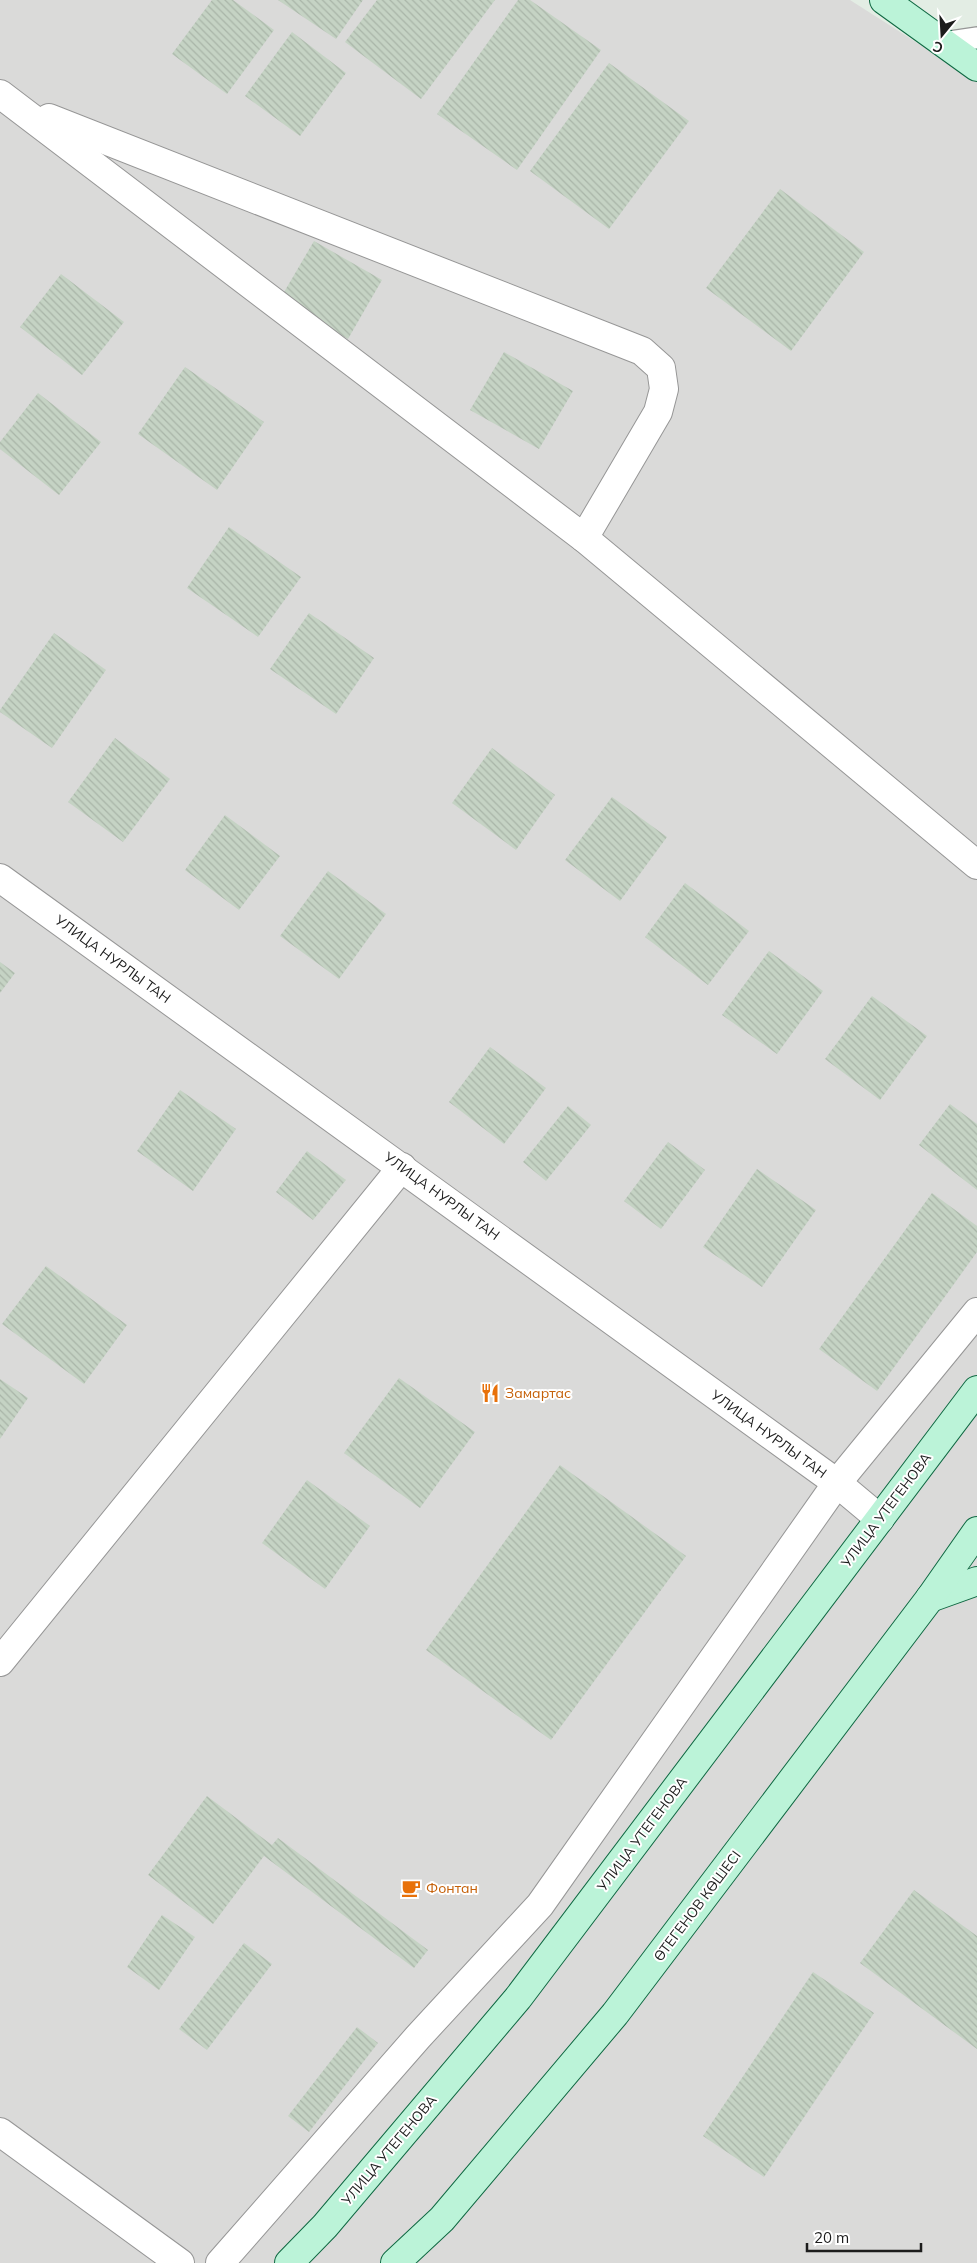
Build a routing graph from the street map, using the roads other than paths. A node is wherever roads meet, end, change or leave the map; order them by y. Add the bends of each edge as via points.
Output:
1 (884, 0) edge
2 (977, 38) edge
3 (943, 43) junction
4 (977, 67) edge
5 (9, 100) edge
6 (584, 538) junction
7 (977, 865) edge
8 (0, 878) edge
9 (402, 1166) junction
10 (977, 1312) edge
11 (977, 1390) edge
12 (836, 1483) junction
13 (880, 1518) junction
14 (977, 1531) edge
15 (977, 1581) edge
16 (930, 1598) junction
17 (0, 1662) edge
18 (0, 2132) edge
19 (180, 2263) edge
20 (220, 2263) edge
21 (289, 2263) edge
22 (396, 2263) edge

1 - 3 main road
2 - 3 lane
3 - 4 main road
5 - 6 street
5 - 6 street via 642,351 661,368 664,389 658,412
6 - 7 street
8 - 9 street, УЛИЦА НУРЛЫ ТАН
9 - 12 street, УЛИЦА НУРЛЫ ТАН
9 - 17 street
10 - 12 street
11 - 13 main road, УЛИЦА УТЕГЕНОВА
12 - 13 street, УЛИЦА НУРЛЫ ТАН
12 - 20 street via 540,1905 418,2037
13 - 21 main road, УЛИЦА УТЕГЕНОВА via 518,1998 332,2218
14 - 16 main road, ӨТЕГЕНОВ КӨШЕСІ
15 - 16 main road
16 - 22 main road, ӨТЕГЕНОВ КӨШЕСІ via 615,2014 442,2219
18 - 19 street

